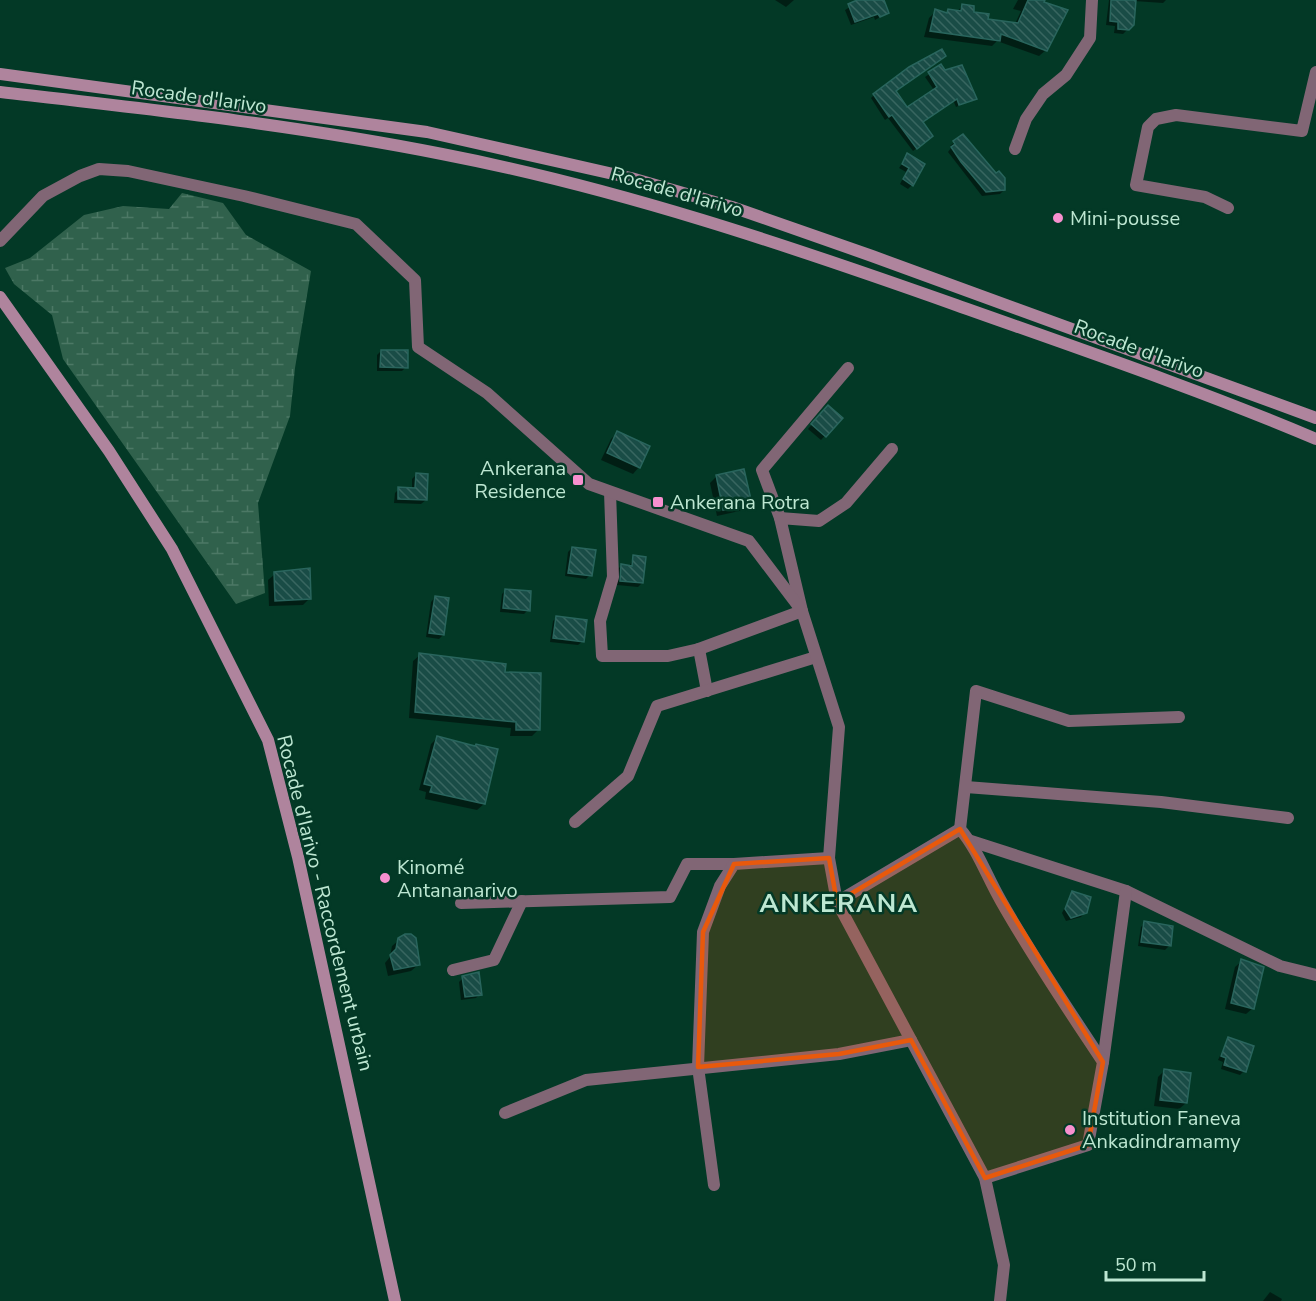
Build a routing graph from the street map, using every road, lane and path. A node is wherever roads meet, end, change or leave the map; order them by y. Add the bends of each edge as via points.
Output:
1 (1092, 0) edge
2 (1316, 72) edge
3 (0, 74) edge
4 (0, 92) edge
5 (1015, 149) dead end
6 (1228, 208) dead end
7 (22, 217) junction
8 (0, 227) edge
9 (0, 241) edge
10 (0, 297) edge
11 (848, 368) dead end
12 (1316, 418) edge
13 (1316, 439) edge
14 (892, 449) dead end
15 (610, 492) junction
16 (780, 518) junction
17 (802, 611) junction
18 (699, 650) junction
19 (816, 657) junction
20 (707, 691) junction
21 (1179, 717) dead end
22 (966, 787) junction
23 (1288, 818) dead end
24 (575, 822) dead end
25 (960, 829) junction
26 (971, 841) junction
27 (829, 858) junction
28 (734, 864) junction
29 (1126, 891) junction
30 (522, 901) junction
31 (837, 902) junction
32 (461, 903) dead end
33 (453, 970) dead end
34 (1316, 975) edge
35 (911, 1040) junction
36 (1103, 1062) junction
37 (698, 1067) junction
38 (505, 1113) dead end
39 (985, 1178) junction
40 (714, 1185) dead end
41 (396, 1301) edge
42 (1000, 1301) edge

1 - 5 street via 1090,38 1066,75 1044,94 1026,118
2 - 6 street via 1302,131 1176,115 1156,119 1148,127 1136,185 1205,197
3 - 12 main road, Rocade d'Iarivo via 427,132 631,178 732,207 861,252
4 - 13 main road, Rocade d'Iarivo via 165,111 419,150 632,199 860,271 1233,404
7 - 8 street
7 - 9 street
7 - 15 street via 43,196 99,169 128,171 356,224 415,280 418,347 487,393 589,484
10 - 41 main road, Rocade d'Iarivo - Raccordement urbain via 109,451 172,549 268,740 303,877
11 - 16 street via 762,470
14 - 16 street via 846,503 819,521
15 - 17 street via 749,541
15 - 18 street via 613,577 600,621 602,656 668,656
16 - 17 street
17 - 18 street
17 - 19 street
18 - 20 street
19 - 20 street
19 - 27 street via 839,727
20 - 24 street via 657,706 628,776
21 - 22 street via 1068,721 976,691
22 - 23 street via 1161,802
22 - 25 street
25 - 26 street
25 - 31 street
26 - 29 street
26 - 36 street via 1000,901
27 - 28 street
27 - 31 street
28 - 30 street via 687,864 670,897
28 - 37 street via 720,886 703,932
29 - 34 street via 1280,966
29 - 36 street
30 - 32 street
30 - 33 street via 494,960
31 - 35 street
35 - 37 street via 839,1054
35 - 39 street
36 - 39 street via 1088,1145
37 - 38 street via 586,1080
37 - 40 street
39 - 42 street via 1004,1265

